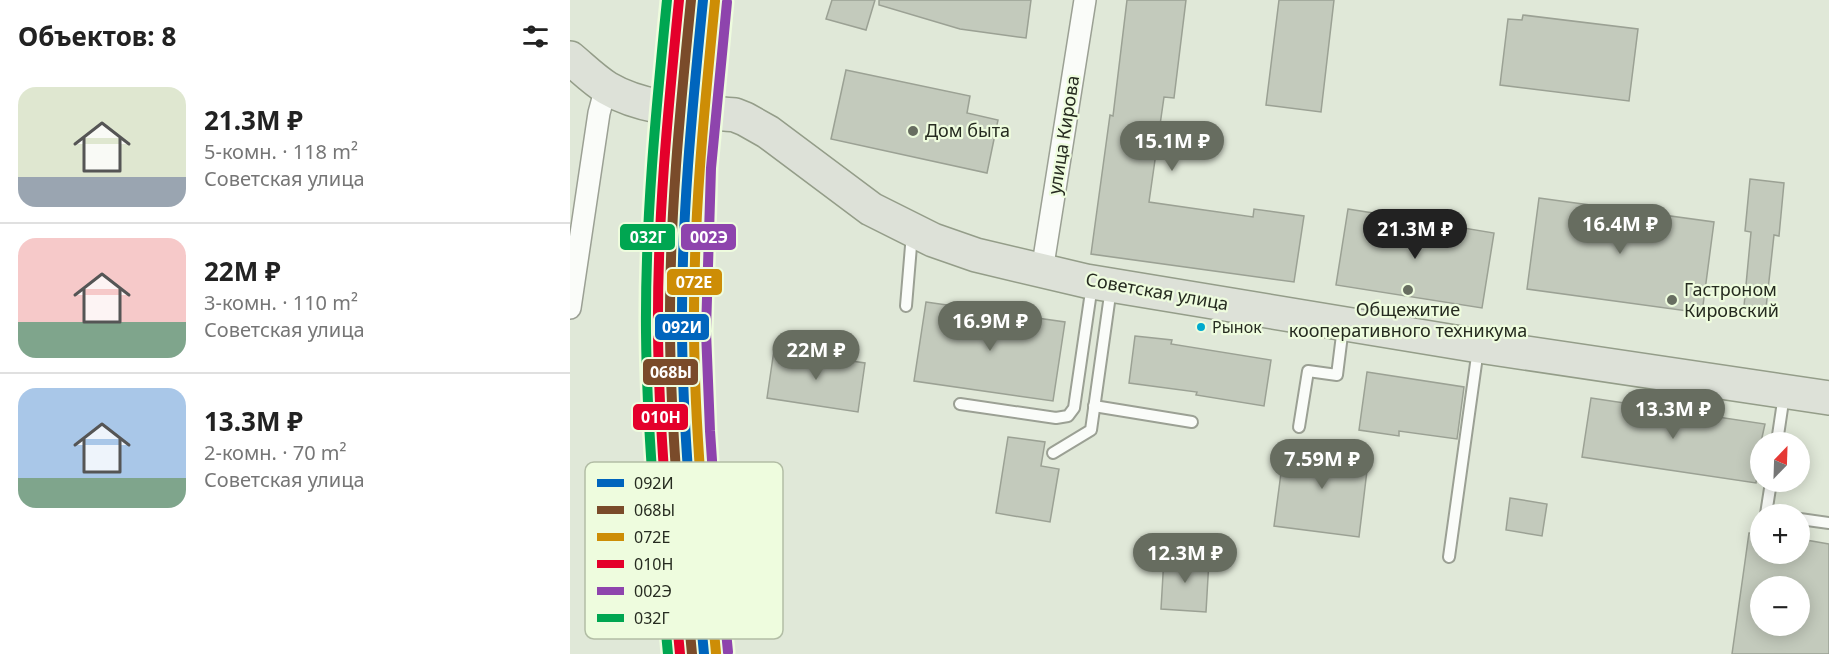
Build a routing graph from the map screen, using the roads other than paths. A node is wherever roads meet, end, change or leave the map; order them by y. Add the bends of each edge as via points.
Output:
1 (1085, 0) edge
2 (570, 58) edge
3 (606, 87) junction
4 (912, 231) junction
5 (1042, 271) junction
6 (1102, 284) junction
7 (906, 306) dead end
8 (570, 308) edge
9 (1344, 324) junction
10 (1479, 346) junction
11 (1784, 391) junction
12 (1829, 398) edge
13 (960, 404) dead end
14 (1095, 406) junction
15 (1192, 422) dead end
16 (1299, 428) dead end
17 (1778, 432) edge
18 (1053, 453) dead end
19 (1810, 520) edge
20 (1829, 523) edge
21 (1449, 557) dead end

1 - 5 street, улица Кирова
2 - 3 main road, Советская улица
3 - 4 main road, Советская улица via 654,105 745,119 871,209
3 - 8 street
4 - 5 main road, Советская улица via 976,255
4 - 7 lane
5 - 6 main road, Советская улица
6 - 9 main road, Советская улица
6 - 13 lane via 1074,408 1068,416 1056,418
6 - 14 lane
9 - 10 main road, Советская улица
9 - 16 lane via 1337,375 1308,371
10 - 11 main road, Советская улица
10 - 21 lane
11 - 12 main road, Советская улица
11 - 17 lane
14 - 15 lane
14 - 18 lane via 1091,430
19 - 20 lane

